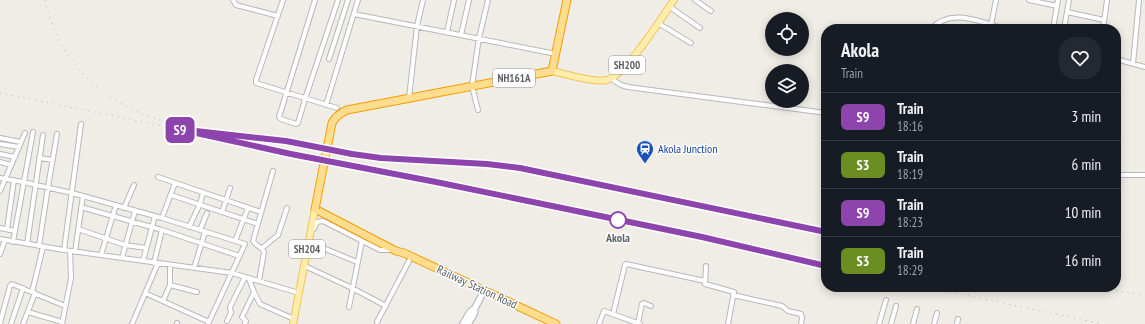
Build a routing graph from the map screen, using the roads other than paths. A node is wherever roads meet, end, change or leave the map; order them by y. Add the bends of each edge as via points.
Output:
1 (233, 0) edge
2 (283, 0) edge
3 (315, 0) edge
4 (338, 0) edge
5 (348, 0) edge
6 (358, 0) edge
7 (423, 0) edge
8 (454, 0) edge
9 (469, 0) edge
10 (488, 0) edge
11 (567, 0) edge
12 (674, 0) edge
13 (694, 0) edge
14 (996, 0) edge
15 (1029, 0) edge
16 (1058, 0) edge
17 (1069, 0) edge
18 (1107, 0) edge
19 (1139, 0) edge
20 (1057, 6) junction
21 (670, 7) junction
22 (711, 10) dead end
23 (1067, 12) junction
24 (354, 14) junction
25 (278, 16) junction
26 (1104, 20) junction
27 (658, 22) junction
28 (937, 24) edge
29 (988, 24) edge
30 (992, 24) edge
31 (1054, 24) edge
32 (1065, 24) edge
33 (1104, 24) edge
34 (417, 26) junction
35 (700, 28) dead end
36 (448, 32) junction
37 (461, 35) junction
38 (479, 38) junction
39 (691, 43) dead end
40 (556, 54) junction
41 (329, 59) dead end
42 (1121, 60) edge
43 (1133, 64) junction
44 (1145, 67) edge
45 (552, 71) junction
46 (610, 78) junction
47 (472, 86) junction
48 (286, 93) junction
49 (407, 98) junction
50 (305, 99) junction
51 (326, 105) junction
52 (337, 108) dead end
53 (478, 110) dead end
54 (821, 112) edge
55 (81, 124) dead end
56 (33, 132) dead end
57 (25, 133) dead end
58 (58, 134) dead end
59 (43, 136) dead end
60 (0, 138) edge
61 (21, 142) junction
62 (0, 144) edge
63 (19, 148) junction
64 (0, 154) edge
65 (15, 157) junction
66 (39, 158) junction
67 (53, 160) junction
68 (0, 162) edge
69 (11, 165) junction
70 (274, 171) dead end
71 (1121, 175) edge
72 (1145, 175) edge
73 (158, 177) dead end
74 (0, 178) edge
75 (6, 179) junction
76 (14, 180) junction
77 (23, 182) junction
78 (175, 183) junction
79 (35, 184) junction
80 (134, 185) dead end
81 (48, 187) junction
82 (230, 188) dead end
83 (0, 191) edge
84 (72, 193) junction
85 (204, 193) junction
86 (171, 195) junction
87 (83, 196) junction
88 (226, 200) junction
89 (200, 204) junction
90 (116, 205) junction
91 (81, 207) junction
92 (124, 208) junction
93 (248, 208) junction
94 (287, 208) dead end
95 (315, 209) junction
96 (135, 211) junction
97 (222, 212) junction
98 (261, 212) junction
99 (207, 213) dead end
100 (113, 216) junction
101 (155, 216) junction
102 (162, 218) junction
103 (244, 219) junction
104 (132, 221) junction
105 (258, 224) junction
106 (152, 227) junction
107 (189, 227) junction
108 (0, 228) edge
109 (7, 229) junction
110 (78, 229) junction
111 (162, 230) junction
112 (200, 230) junction
113 (15, 231) junction
114 (205, 232) junction
115 (106, 239) junction
116 (2, 240) edge
117 (235, 241) junction
118 (362, 241) junction
119 (13, 242) junction
120 (253, 242) junction
121 (311, 243) junction
122 (27, 244) junction
123 (201, 244) junction
124 (244, 244) junction
125 (125, 245) junction
126 (41, 247) junction
127 (146, 248) junction
128 (262, 248) junction
129 (64, 250) junction
130 (395, 250) junction
131 (70, 251) junction
132 (75, 252) junction
133 (0, 254) edge
134 (101, 255) junction
135 (240, 256) junction
136 (122, 258) junction
137 (409, 260) junction
138 (143, 261) junction
139 (357, 262) junction
140 (156, 263) junction
141 (170, 265) junction
142 (706, 266) dead end
143 (307, 267) junction
144 (194, 268) junction
145 (232, 273) junction
146 (247, 278) junction
147 (259, 281) junction
148 (705, 281) junction
149 (170, 285) junction
150 (23, 288) junction
151 (352, 288) junction
152 (299, 291) junction
153 (34, 292) junction
154 (145, 292) junction
155 (197, 292) dead end
156 (254, 292) junction
157 (483, 293) junction
158 (733, 295) junction
159 (886, 300) dead end
160 (163, 301) junction
161 (65, 306) junction
162 (386, 306) junction
163 (651, 306) dead end
164 (896, 306) dead end
165 (349, 307) dead end
166 (475, 308) junction
167 (917, 309) dead end
168 (28, 312) junction
169 (937, 313) dead end
170 (613, 314) junction
171 (227, 320) dead end
172 (293, 322) edge
173 (377, 322) dead end
174 (0, 323) edge
175 (62, 323) edge
176 (209, 323) edge
177 (4, 324) edge
178 (11, 324) edge
179 (23, 324) edge
180 (132, 324) edge
181 (245, 324) edge
182 (463, 324) edge
183 (468, 324) edge
184 (547, 324) edge
185 (558, 324) edge
186 (599, 324) edge
187 (639, 324) edge
188 (728, 324) edge
189 (801, 324) edge
190 (879, 324) edge
191 (891, 324) edge
192 (913, 324) edge
193 (934, 324) edge

1 - 25 street via 236,5
2 - 25 street
3 - 48 street
4 - 50 street
5 - 41 street
6 - 24 street
7 - 34 street
8 - 36 street
9 - 37 street
10 - 38 street
11 - 40 highway, NH161A
12 - 21 main road, SH200
13 - 22 street
14 - 30 street
15 - 20 street
16 - 20 street
17 - 23 street
18 - 26 street
19 - 43 street
20 - 31 street
21 - 27 main road, SH200
21 - 35 street
23 - 26 street
23 - 32 street
24 - 34 street
24 - 51 street
25 - 48 street via 256,82
26 - 33 street
27 - 39 street
27 - 46 main road, SH200 via 627,65
28 - 29 street via 956,16
34 - 36 street
34 - 49 street
36 - 37 street
37 - 38 street
38 - 40 street
38 - 47 street
40 - 45 highway, NH161A
42 - 43 street
43 - 44 street
45 - 46 main road, SH200 via 588,79
45 - 47 highway, NH161A
46 - 54 street via 628,87
47 - 49 highway, NH161A
47 - 53 street
48 - 50 street
48 - 50 street via 279,117 296,124
49 - 95 highway, NH161A, bridge via 347,110 335,118
50 - 51 street
51 - 52 street
55 - 84 street
56 - 77 street
57 - 61 street
58 - 67 street
59 - 66 street
60 - 61 street
61 - 63 street
62 - 63 street
63 - 65 street
64 - 65 street
65 - 69 street
66 - 67 street
66 - 79 street
67 - 81 street
68 - 69 street
69 - 75 street
70 - 98 street
71 - 72 street
73 - 78 street
74 - 75 street
75 - 76 street
75 - 83 street
76 - 77 street
76 - 109 street
77 - 79 street
77 - 113 street
78 - 85 street
78 - 86 street
79 - 81 street
79 - 122 street
80 - 92 street
81 - 84 street
81 - 126 street
82 - 88 street
84 - 87 street
84 - 129 street
85 - 88 street
85 - 89 street
86 - 89 street
86 - 102 street
87 - 90 street
87 - 91 street
88 - 93 street
88 - 97 street
89 - 97 street
89 - 107 street
90 - 92 street
90 - 100 street
91 - 100 street
91 - 110 street
92 - 96 street
93 - 98 street
93 - 103 street
94 - 128 street via 278,235
95 - 130 highway, Railway Station Road
95 - 152 main road, SH204
96 - 101 street
96 - 104 street
97 - 103 street
98 - 105 street
99 - 112 street
100 - 104 street
100 - 115 street
101 - 102 street
101 - 106 street
102 - 107 street
103 - 105 street
103 - 117 street
104 - 106 street
104 - 125 street
105 - 120 street
106 - 111 street
106 - 127 street
107 - 112 street
108 - 109 street
109 - 113 street
110 - 115 street
110 - 132 street
111 - 123 street
111 - 140 street
112 - 114 street
113 - 119 street
114 - 117 street
114 - 123 street
115 - 125 street
115 - 134 street
116 - 119 street
116 - 133 street
117 - 124 street
118 - 121 street via 321,221 315,224
118 - 130 street via 382,251
118 - 139 street
119 - 122 street
120 - 124 street
120 - 128 street
121 - 139 street
121 - 143 street
122 - 126 street
123 - 135 street
123 - 144 street
124 - 135 street
125 - 127 street
125 - 136 street
126 - 129 street
126 - 153 street
127 - 138 street
128 - 147 street via 264,252
129 - 131 street
130 - 137 highway, Railway Station Road
130 - 157 highway, Railway Station Road
131 - 132 street
131 - 161 street via 71,278
132 - 134 street
134 - 136 street
135 - 145 street
136 - 138 street
137 - 157 highway, Railway Station Road
137 - 162 street
138 - 140 street
139 - 151 street
140 - 141 street
140 - 154 street
141 - 144 street
141 - 149 street
142 - 148 street
143 - 151 street
143 - 152 street
144 - 145 street
145 - 146 street
145 - 176 street
146 - 147 street
146 - 156 street
146 - 171 street via 230,307 231,313
147 - 152 street
148 - 158 street via 706,284 733,291
148 - 170 street via 626,264
149 - 155 street
149 - 160 street
150 - 153 street
150 - 174 street via 11,285
150 - 178 street
151 - 162 street
151 - 165 street
152 - 172 main road, SH204
153 - 161 street
153 - 168 street
154 - 160 street
154 - 180 street
156 - 172 street via 262,306
156 - 181 street via 242,317 246,321
157 - 166 street
157 - 184 highway, Railway Station Road
157 - 185 highway, Railway Station Road
158 - 188 street
158 - 189 street via 782,306 788,311 801,314
159 - 190 street
160 - 176 street
161 - 175 street
162 - 173 street
163 - 187 street via 642,304
164 - 191 street
166 - 182 street
166 - 183 street
167 - 192 street
168 - 175 street
168 - 179 street
169 - 193 street
170 - 186 street via 604,310
170 - 187 street
174 - 177 street

